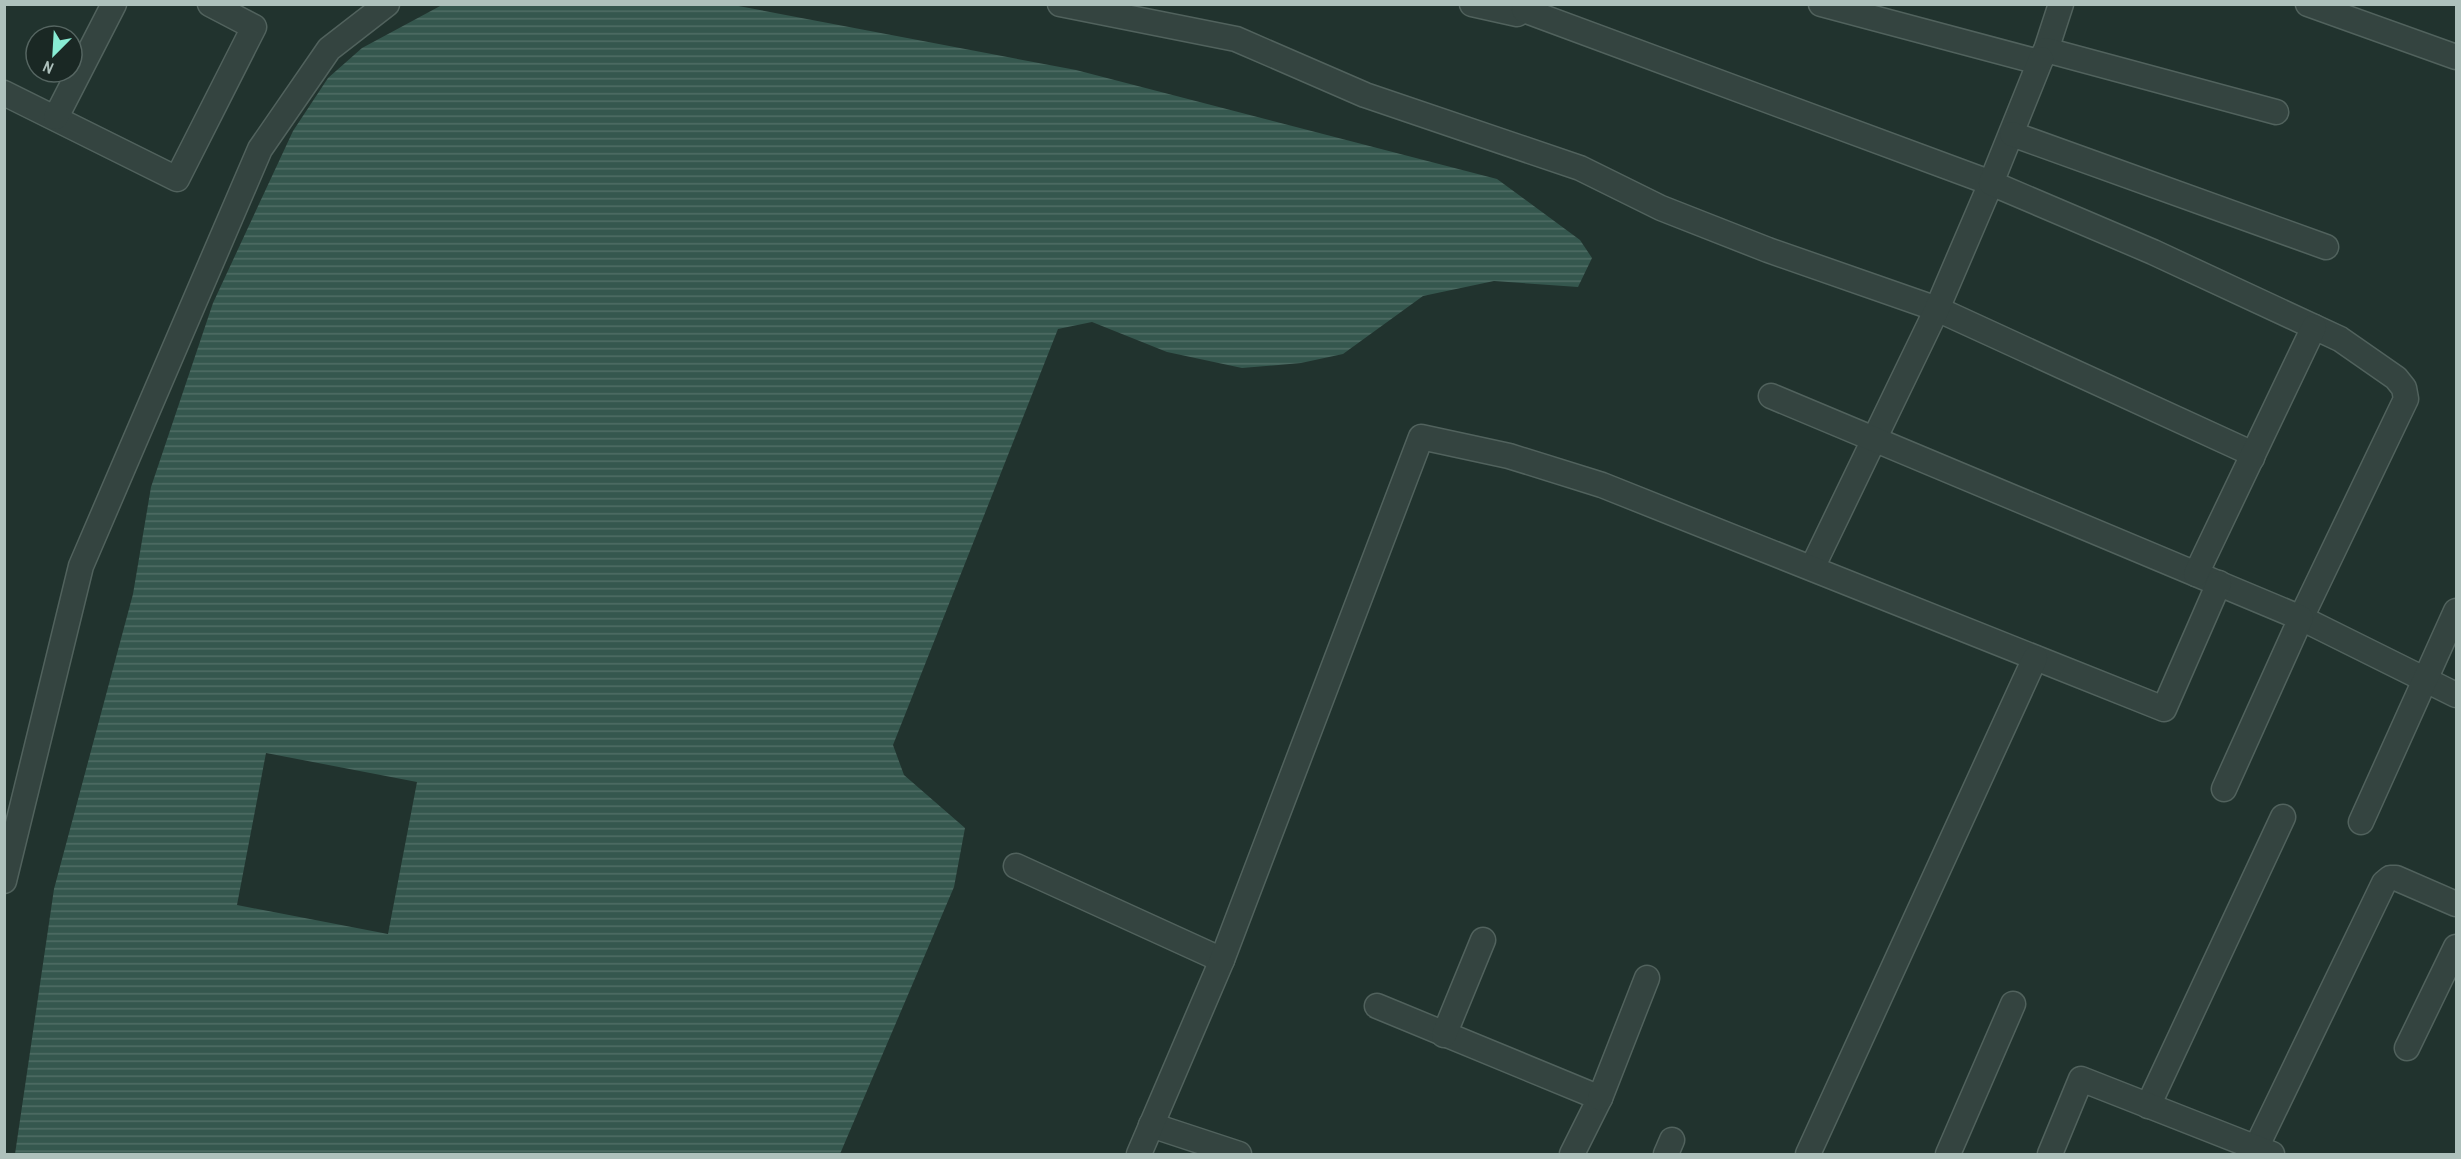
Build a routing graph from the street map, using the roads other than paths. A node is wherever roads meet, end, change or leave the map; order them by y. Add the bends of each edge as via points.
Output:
1 (114, 4) edge
2 (210, 4) edge
3 (387, 4) edge
4 (1060, 4) edge
5 (1472, 4) edge
6 (1821, 4) edge
7 (2061, 4) edge
8 (2308, 4) edge
9 (1525, 7) edge
10 (2043, 54) junction
11 (2457, 57) edge
12 (4, 93) edge
13 (2276, 112) dead end
14 (56, 117) junction
15 (2012, 134) junction
16 (1991, 183) junction
17 (2326, 247) dead end
18 (1937, 309) junction
19 (2314, 327) junction
20 (1771, 396) dead end
21 (1876, 438) junction
22 (2253, 456) junction
23 (1812, 568) junction
24 (2196, 574) junction
25 (2219, 583) junction
26 (2457, 611) edge
27 (2301, 618) junction
28 (2035, 658) junction
29 (2427, 680) junction
30 (2457, 695) edge
31 (2223, 789) dead end
32 (2283, 817) dead end
33 (2361, 822) dead end
34 (1016, 866) dead end
35 (4, 881) edge
36 (2457, 904) edge
37 (1483, 940) dead end
38 (2457, 947) edge
39 (1222, 960) junction
40 (1647, 978) dead end
41 (2013, 1004) dead end
42 (1377, 1006) dead end
43 (1444, 1035) junction
44 (2407, 1048) dead end
45 (1600, 1098) junction
46 (2148, 1106) junction
47 (1151, 1125) junction
48 (2264, 1151) edge
49 (1139, 1155) edge
50 (1239, 1155) edge
51 (1572, 1155) edge
52 (1808, 1155) edge
53 (1948, 1155) edge
54 (2050, 1155) edge

1 - 14 street
2 - 14 street via 254,27 177,179
3 - 35 street via 329,49 255,160 81,566
4 - 18 street via 1236,39 1365,95 1580,168 1661,208
5 - 9 street via 1517,14
6 - 10 street via 2031,60
7 - 10 street
8 - 11 street
9 - 16 street
10 - 13 street
10 - 15 street
12 - 14 street
15 - 16 street
15 - 17 street
16 - 18 street
16 - 19 street
18 - 21 street
18 - 22 street
19 - 22 street
19 - 27 street via 2340,339 2396,378 2406,399
20 - 21 street
21 - 23 street
21 - 24 street
22 - 24 street
23 - 28 street
23 - 39 street via 1602,484 1509,456 1421,436
24 - 25 street
25 - 27 street
25 - 28 street via 2164,709
26 - 29 street
27 - 29 street
27 - 31 street
28 - 52 street
29 - 30 street
29 - 33 street
32 - 46 street
34 - 39 street
36 - 48 street via 2396,878 2384,883
37 - 43 street
38 - 44 street
39 - 47 street
40 - 45 street
41 - 53 street
42 - 43 street
43 - 45 street
45 - 51 street
46 - 48 street
46 - 54 street via 2081,1079
47 - 49 street
47 - 50 street

